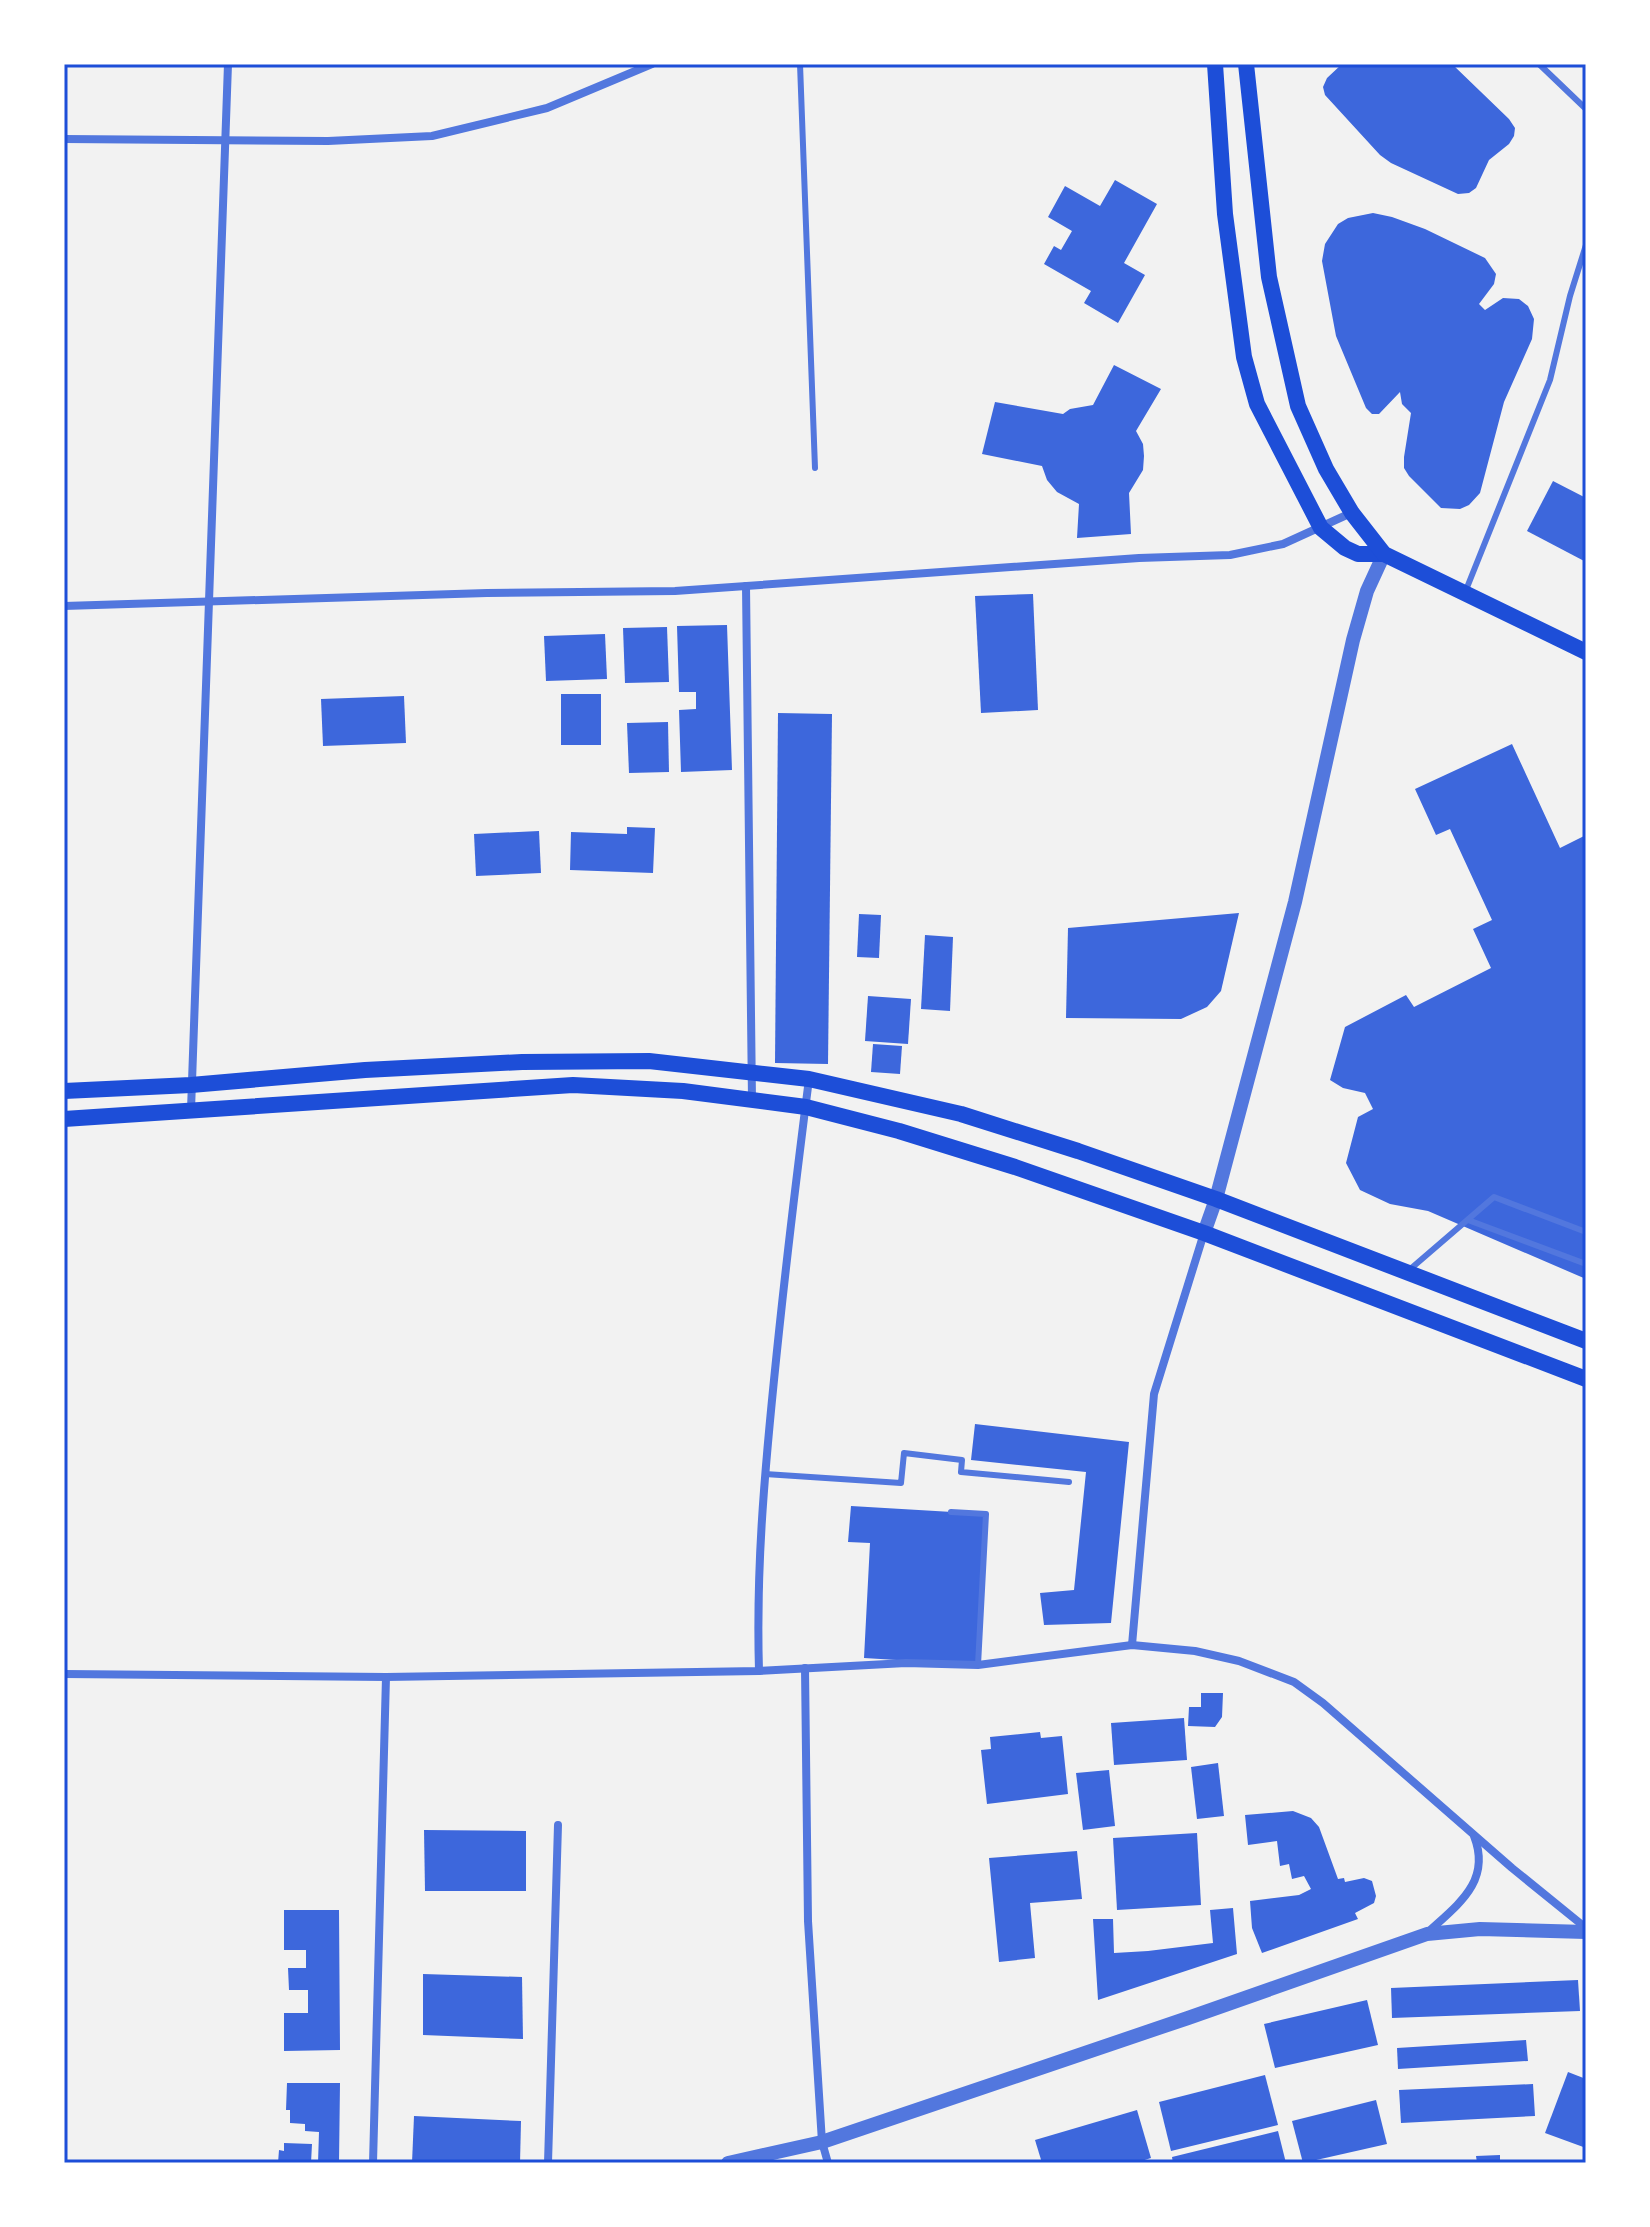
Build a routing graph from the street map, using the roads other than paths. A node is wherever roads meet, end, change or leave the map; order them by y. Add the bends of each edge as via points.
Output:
1 (228, 64) edge
2 (652, 64) edge
3 (800, 64) edge
4 (1215, 64) edge
5 (1246, 64) edge
6 (1539, 64) edge
7 (1586, 109) edge
8 (64, 139) edge
9 (226, 141) junction
10 (1586, 245) edge
11 (815, 468) dead end
12 (1352, 513) junction
13 (1321, 528) junction
14 (1384, 554) junction
15 (746, 586) junction
16 (1465, 593) junction
17 (207, 602) junction
18 (64, 606) edge
19 (1586, 652) edge
20 (753, 1073) junction
21 (809, 1079) junction
22 (191, 1085) junction
23 (64, 1091) edge
24 (752, 1100) junction
25 (806, 1107) junction
26 (191, 1110) junction
27 (64, 1119) edge
28 (1216, 1199) junction
29 (1468, 1220) junction
30 (1586, 1232) edge
31 (1204, 1233) junction
32 (1586, 1264) edge
33 (1407, 1272) junction
34 (1586, 1341) edge
35 (1586, 1379) edge
36 (765, 1474) junction
37 (1069, 1482) dead end
38 (951, 1512) dead end
39 (1132, 1645) junction
40 (978, 1665) junction
41 (805, 1668) junction
42 (759, 1671) junction
43 (64, 1674) edge
44 (386, 1677) junction
45 (558, 1825) dead end
46 (1473, 1834) junction
47 (1586, 1930) edge
48 (1427, 1934) junction
49 (822, 2142) junction
50 (373, 2163) edge
51 (548, 2163) edge
52 (728, 2163) edge
53 (828, 2163) edge

1 - 9 street
2 - 9 street via 547,108 432,136
3 - 11 lane
4 - 13 main road via 1225,214 1244,357 1257,404
5 - 12 main road via 1269,277 1298,406
6 - 7 lane
8 - 9 street
9 - 17 street
10 - 16 lane via 1550,380
12 - 13 street
12 - 14 main road
13 - 14 main road via 1358,554
13 - 15 street via 1283,544 1230,555
14 - 16 main road
14 - 28 street via 1353,640 1295,902
15 - 17 street
15 - 20 street
16 - 19 main road
17 - 18 street
17 - 22 street
20 - 21 main road
20 - 22 main road via 649,1061 522,1062
20 - 24 street
21 - 25 street
21 - 28 main road via 961,1114
22 - 23 main road
22 - 26 street
24 - 25 main road
24 - 26 main road via 573,1085
25 - 31 main road via 1015,1167
25 - 36 street
26 - 27 main road
28 - 31 street
28 - 33 main road
29 - 30 lane via 1494,1197
29 - 32 lane
29 - 33 lane
31 - 35 main road
31 - 39 street via 1154,1394
33 - 34 main road
36 - 37 lane via 901,1483 904,1453 962,1460 961,1472
36 - 42 street via 756,1595
38 - 40 lane via 986,1514
39 - 40 street
39 - 46 street via 1239,1661 1294,1682
40 - 41 street
41 - 42 street
41 - 49 street via 808,1921
42 - 44 street
43 - 44 street
44 - 50 street
45 - 51 street
46 - 47 street
46 - 48 street via 1479,1873 1466,1896
47 - 48 street
48 - 49 street
49 - 52 street
49 - 53 street

